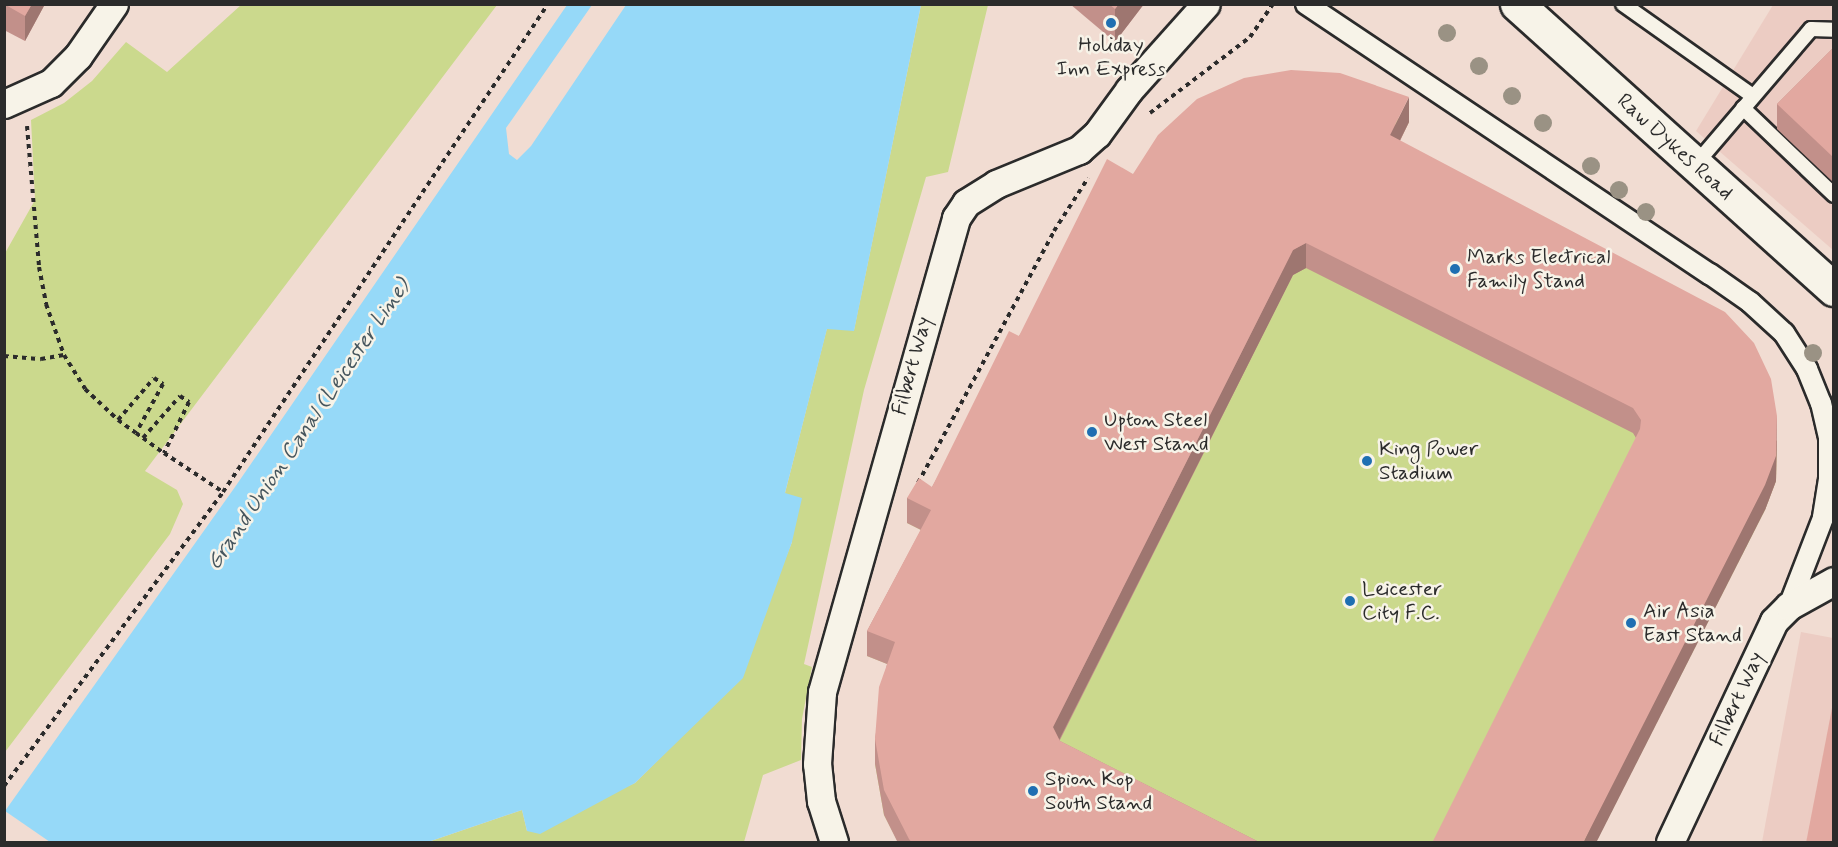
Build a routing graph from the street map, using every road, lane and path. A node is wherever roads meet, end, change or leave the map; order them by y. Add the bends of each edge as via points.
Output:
1 (114, 4) edge
2 (548, 4) edge
3 (1206, 4) edge
4 (1273, 4) edge
5 (1306, 4) edge
6 (1517, 4) edge
7 (1623, 4) edge
8 (1833, 30) edge
9 (1753, 96) junction
10 (15, 101) edge
11 (1743, 108) junction
12 (1148, 115) dead end
13 (1695, 165) junction
14 (1092, 173) dead end
15 (1833, 195) edge
16 (1833, 288) edge
17 (64, 355) junction
18 (4, 356) edge
19 (118, 420) junction
20 (136, 433) junction
21 (143, 438) junction
22 (164, 453) junction
23 (914, 491) edge
24 (223, 492) junction
25 (1833, 581) edge
26 (1789, 606) junction
27 (4, 786) edge
28 (834, 843) edge
29 (1670, 843) edge

1 - 10 street via 78,56 51,83
2 - 24 path
3 - 28 street, Filbert Way via 1080,150 996,183 966,202 956,218 822,692 817,764 821,801
4 - 12 path via 1250,37
5 - 26 street via 1710,274 1750,302 1784,333 1807,369 1821,403 1829,439 1829,479 1823,518
6 - 13 street, Raw Dykes Road
7 - 9 lane
8 - 9 lane via 1811,29
9 - 11 lane
10 - 17 path via 46,304
11 - 13 lane
11 - 15 lane
13 - 16 street, Raw Dykes Road
14 - 23 path via 1054,231
17 - 18 path via 41,359
17 - 19 path via 86,389
19 - 20 path
19 - 20 path via 154,378 163,384
20 - 21 path
21 - 22 path
21 - 22 path via 180,396 189,402
22 - 24 path
24 - 27 path
25 - 26 street, Filbert Way
26 - 29 street, Filbert Way via 1774,621

